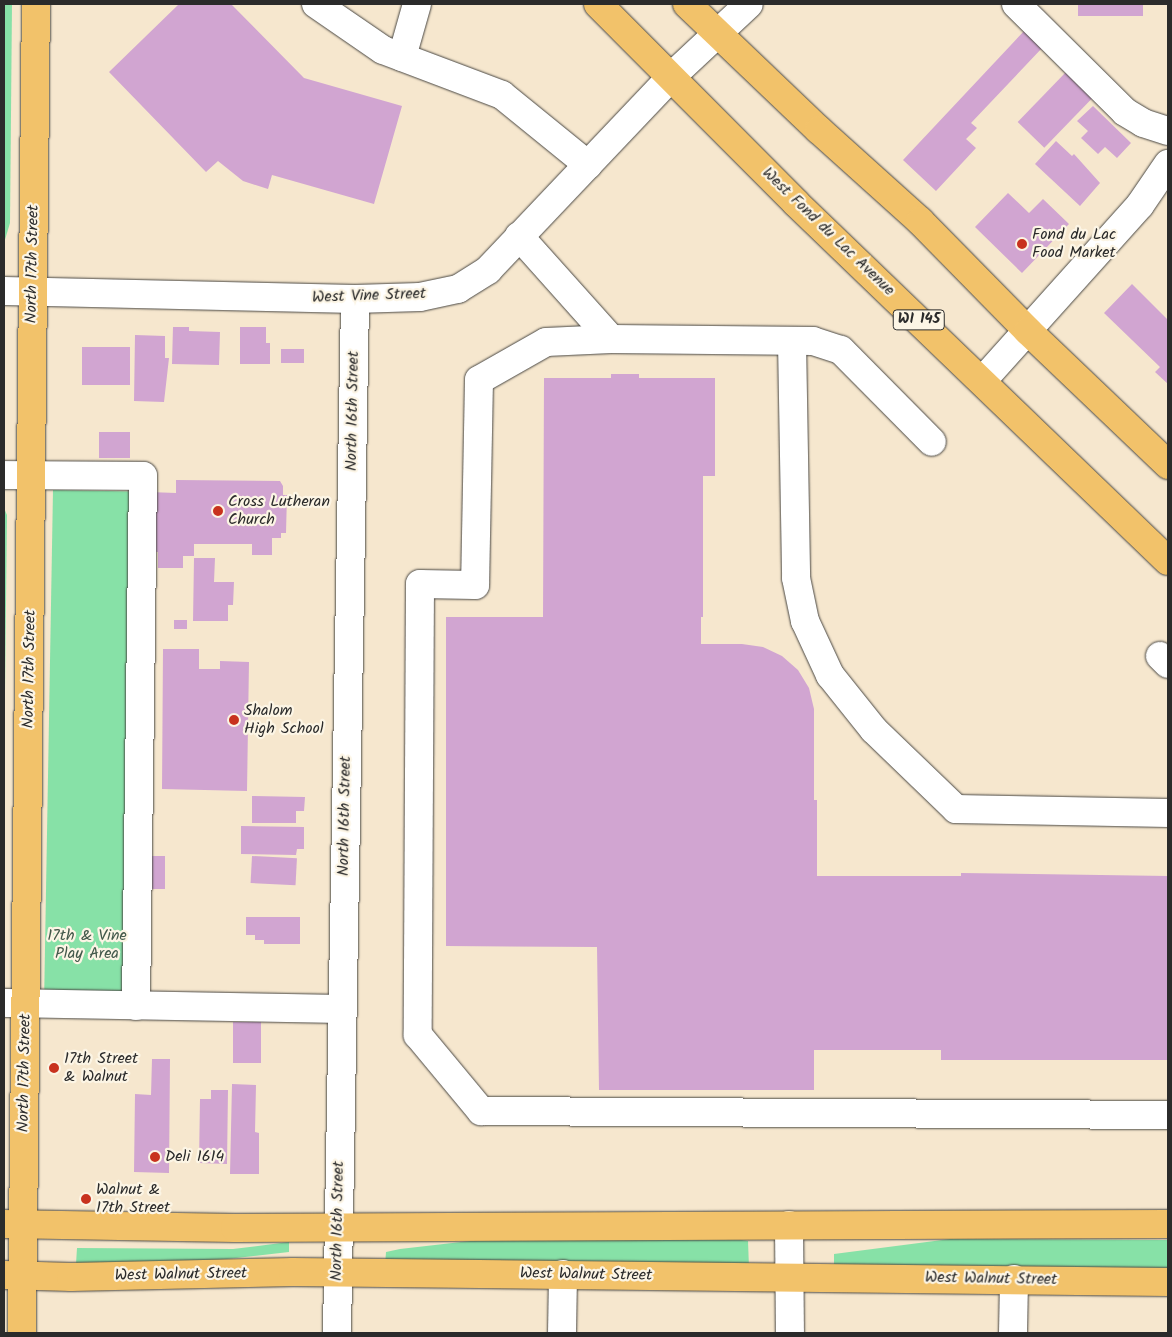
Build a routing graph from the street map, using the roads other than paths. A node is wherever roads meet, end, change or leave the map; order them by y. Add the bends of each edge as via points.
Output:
1 (36, 4) edge
2 (316, 4) edge
3 (418, 4) edge
4 (598, 4) edge
5 (687, 4) edge
6 (749, 4) edge
7 (1016, 4) edge
8 (719, 34) junction
9 (402, 57) junction
10 (672, 76) junction
11 (1168, 130) edge
12 (1168, 164) edge
13 (588, 165) junction
14 (520, 236) junction
15 (4, 292) edge
16 (33, 292) junction
17 (355, 299) junction
18 (1028, 331) junction
19 (611, 339) junction
20 (792, 340) junction
21 (982, 380) junction
22 (932, 442) dead end
23 (1168, 466) edge
24 (4, 475) edge
25 (32, 475) junction
26 (1168, 561) edge
27 (1168, 813) edge
28 (15, 1003) edge
29 (136, 1006) junction
30 (342, 1009) junction
31 (1168, 1115) edge
32 (14, 1224) edge
33 (1168, 1224) edge
34 (789, 1225) junction
35 (338, 1228) junction
36 (338, 1272) junction
37 (564, 1274) junction
38 (13, 1275) edge
39 (789, 1277) junction
40 (1014, 1279) junction
41 (1168, 1282) edge
42 (22, 1333) edge
43 (336, 1333) edge
44 (562, 1333) edge
45 (790, 1333) edge
46 (1013, 1333) edge

1 - 16 main road, North 17th Street
2 - 9 street via 383,50
3 - 9 street
4 - 10 main road, West Fond du Lac Avenue / WI 145
5 - 8 main road
6 - 8 street, West Vine Street
7 - 11 street via 1124,112 1143,123
8 - 10 street, West Vine Street
8 - 18 main road via 920,221
9 - 13 street via 502,95
10 - 13 street, West Vine Street
10 - 21 main road, West Fond du Lac Avenue / WI 145 via 796,203
12 - 18 street via 1140,205
13 - 14 street, West Vine Street
14 - 17 street, West Vine Street via 488,270 458,289 420,297
14 - 19 street
15 - 16 street, West Vine Street
16 - 17 street, West Vine Street
16 - 25 main road, North 17th Street
17 - 30 street, North 16th Street
18 - 21 street
18 - 23 main road
19 - 20 street
19 - 31 street via 546,342 479,380 475,585 420,584 418,1035 481,1111
20 - 22 street via 812,340 841,350
20 - 27 street via 796,578 806,621 830,675 874,730 956,809
21 - 26 main road, West Fond du Lac Avenue / WI 145
24 - 25 street
25 - 28 main road, North 17th Street
25 - 29 street via 143,476
28 - 29 street
28 - 32 main road, North 17th Street
29 - 30 street
30 - 35 street, North 16th Street
32 - 35 main road
32 - 38 main road, North 17th Street
33 - 34 main road
34 - 35 main road
34 - 39 street
35 - 36 street, North 16th Street
36 - 37 main road, West Walnut Street
36 - 38 main road, West Walnut Street via 71,1277
36 - 43 street, North 16th Street
37 - 39 main road, West Walnut Street
37 - 44 street
38 - 42 main road, North 17th Street
39 - 40 main road, West Walnut Street
39 - 45 street
40 - 41 main road, West Walnut Street
40 - 46 street

